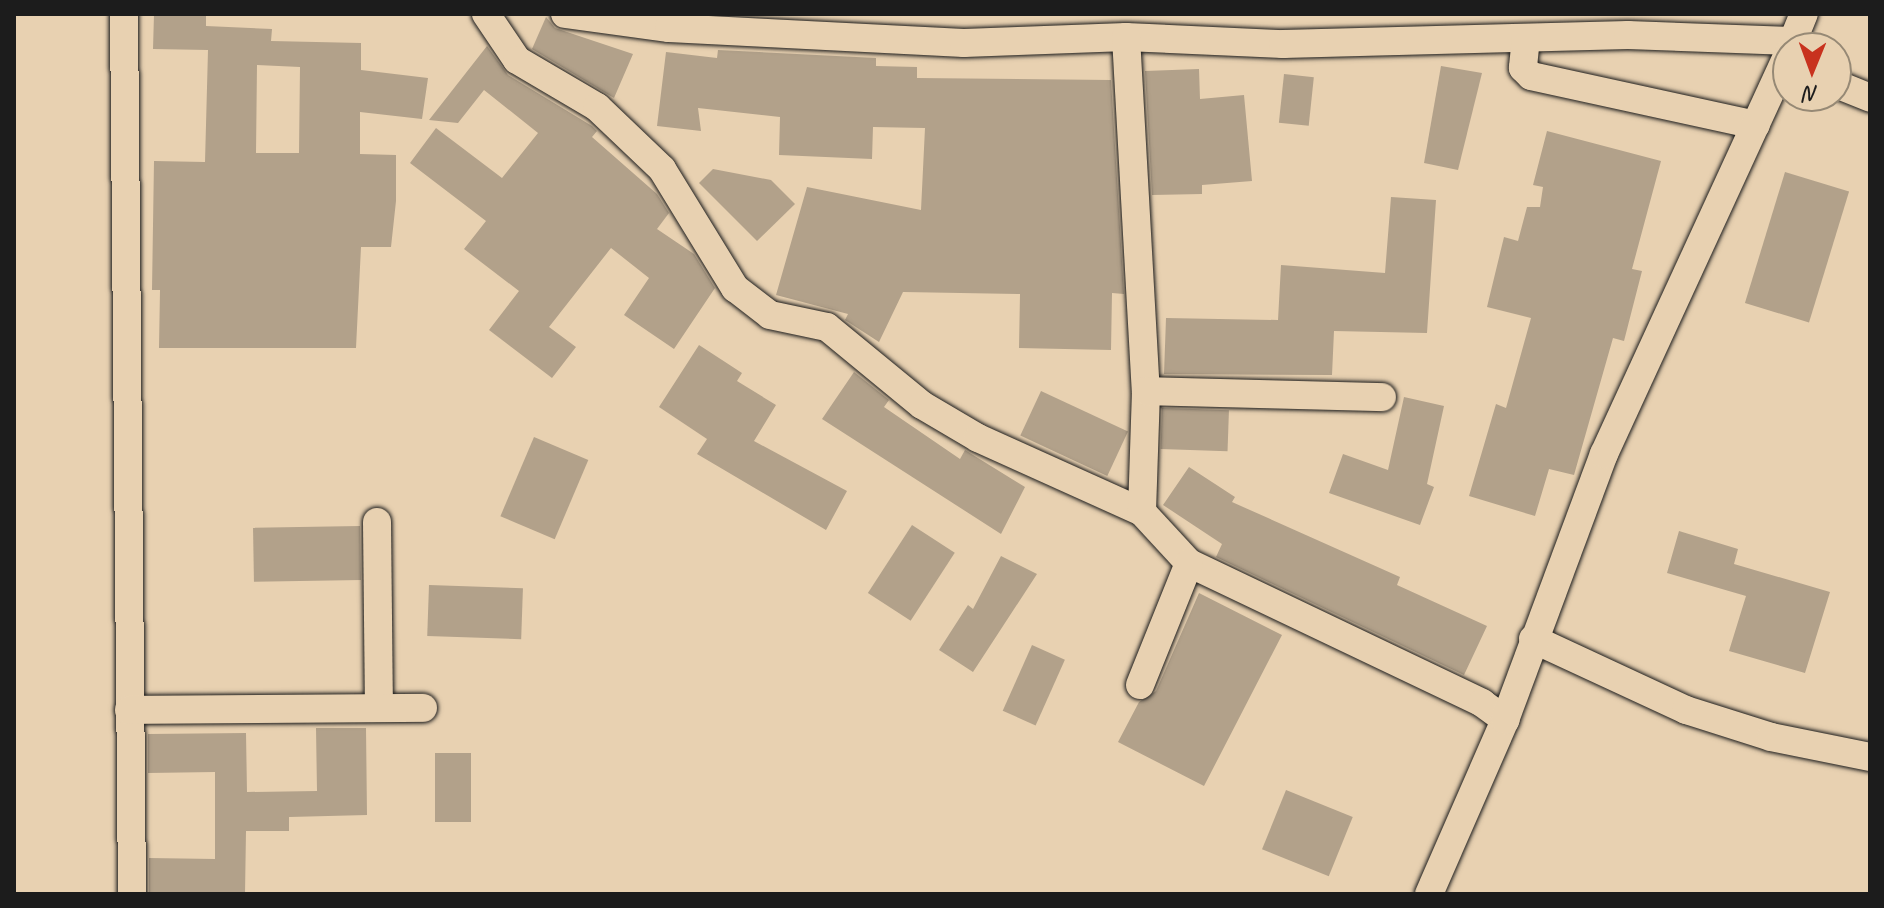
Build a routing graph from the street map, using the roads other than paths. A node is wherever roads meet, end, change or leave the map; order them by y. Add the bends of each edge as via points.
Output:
1 (124, 14) edge
2 (486, 14) edge
3 (565, 14) edge
4 (1126, 37) junction
5 (1526, 38) junction
6 (1772, 54) edge
7 (1772, 90) edge
8 (1756, 125) junction
9 (1146, 391) junction
10 (1382, 397) dead end
11 (1142, 512) junction
12 (377, 522) dead end
13 (1189, 563) junction
14 (1533, 639) junction
15 (1140, 685) dead end
16 (379, 706) junction
17 (423, 708) dead end
18 (129, 710) junction
19 (1505, 720) junction
20 (1870, 757) edge
21 (132, 894) edge
22 (1429, 894) edge

1 - 18 street
2 - 11 street via 517,60 597,107 662,169 735,288 770,315 827,327 922,405 978,438
3 - 4 street via 669,28 964,43
4 - 5 street via 1283,44
4 - 9 street
5 - 6 street
5 - 8 street via 1523,68 1531,76
7 - 8 street
8 - 14 street via 1604,454
9 - 10 street
9 - 11 street
11 - 13 street
12 - 16 street
13 - 15 street
13 - 19 street via 1482,703
14 - 19 street
14 - 20 street via 1686,710 1771,737
16 - 17 street
16 - 18 street
18 - 21 street
19 - 22 street

